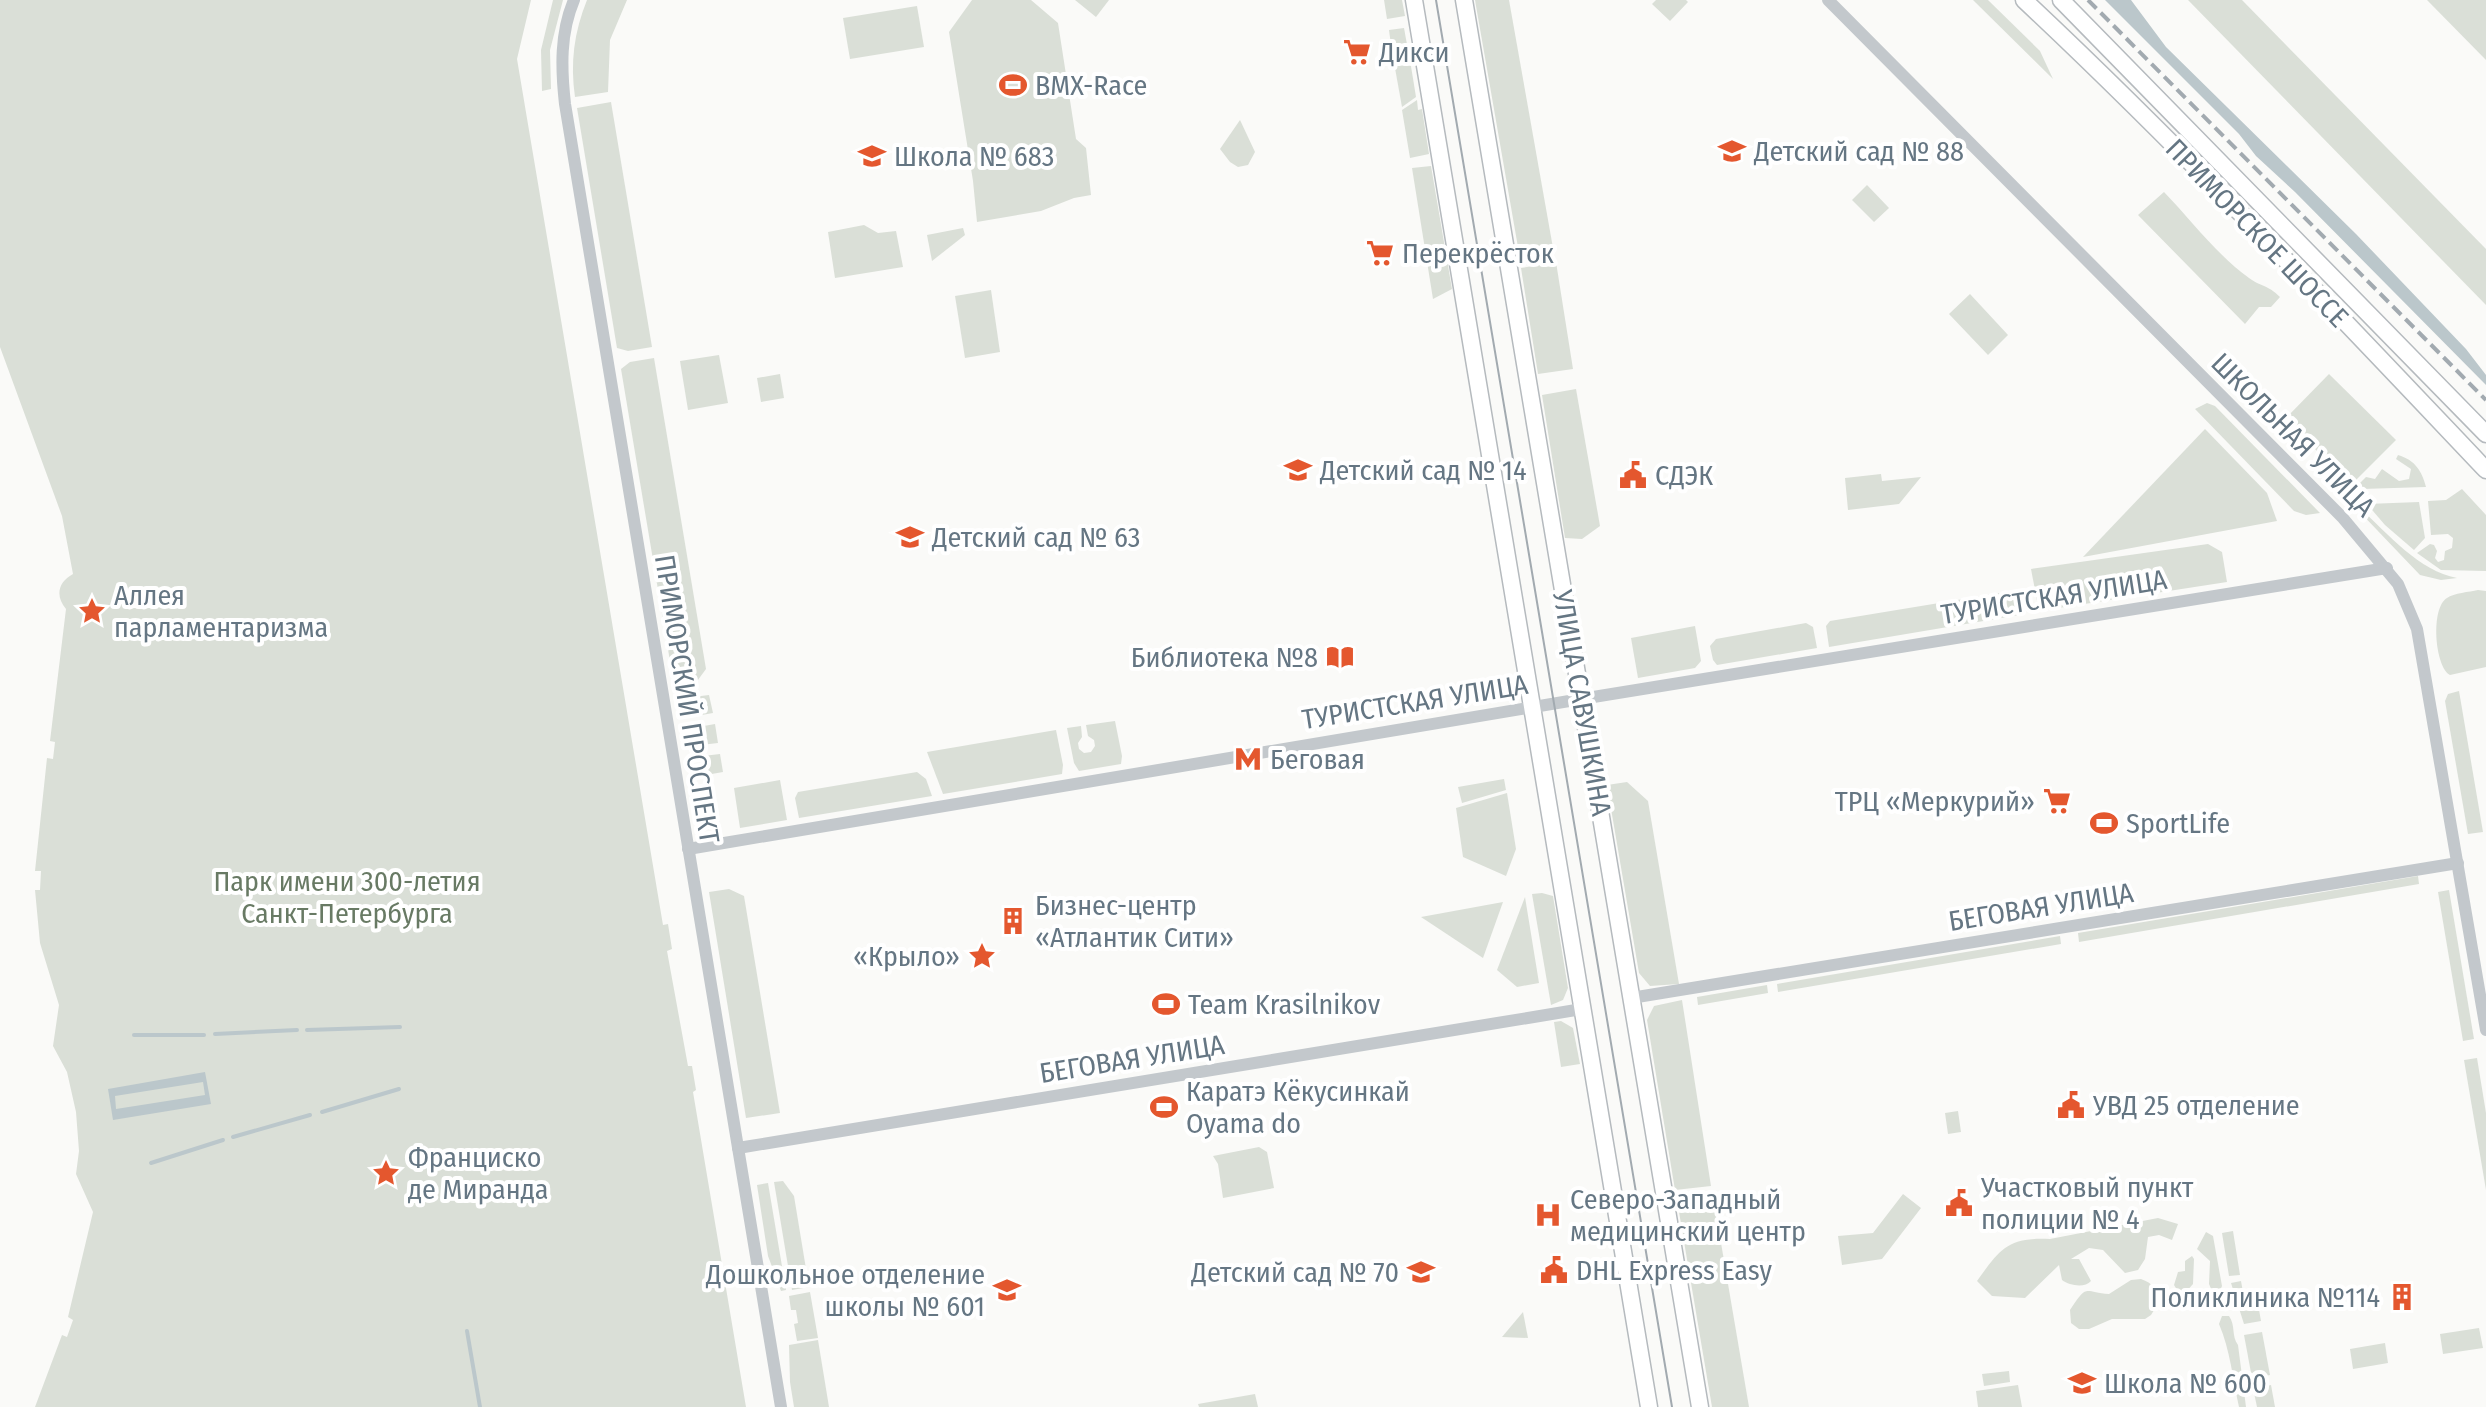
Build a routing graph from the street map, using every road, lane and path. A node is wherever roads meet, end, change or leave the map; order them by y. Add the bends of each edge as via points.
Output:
1 (574, 0) edge
2 (1414, 0) edge
3 (1464, 0) edge
4 (1828, 0) edge
5 (2024, 0) edge
6 (2061, 0) edge
7 (2486, 434) edge
8 (2486, 470) edge
9 (2387, 568) junction
10 (1581, 699) junction
11 (1531, 708) junction
12 (688, 849) junction
13 (2458, 863) junction
14 (1631, 998) junction
15 (1582, 1009) junction
16 (2486, 1030) edge
17 (738, 1148) junction
18 (781, 1407) edge
19 (1649, 1407) edge
20 (1700, 1407) edge

1 - 12 street, ПРИМОРСКИЙ ПРОСПЕКТ via 561,65 565,104
2 - 11 main road, УЛИЦА САВУШКИНА
3 - 10 main road, УЛИЦА САВУШКИНА
4 - 9 street, ШКОЛЬНАЯ УЛИЦА
5 - 8 main road, ПРИМОРСКОЕ ШОССЕ
6 - 7 main road, ПРИМОРСКОЕ ШОССЕ
9 - 10 street, ТУРИСТСКАЯ УЛИЦА
9 - 13 street, ШКОЛЬНАЯ УЛИЦА via 2417,629
10 - 11 street, ТУРИСТСКАЯ УЛИЦА
10 - 14 main road, УЛИЦА САВУШКИНА
11 - 12 street, ТУРИСТСКАЯ УЛИЦА
11 - 15 main road, УЛИЦА САВУШКИНА
12 - 17 street, ПРИМОРСКИЙ ПРОСПЕКТ
13 - 14 street, БЕГОВАЯ УЛИЦА
13 - 16 street, ШКОЛЬНАЯ УЛИЦА
14 - 20 main road, УЛИЦА САВУШКИНА
15 - 17 street, БЕГОВАЯ УЛИЦА
15 - 19 main road, УЛИЦА САВУШКИНА
17 - 18 street, ПРИМОРСКИЙ ПРОСПЕКТ

